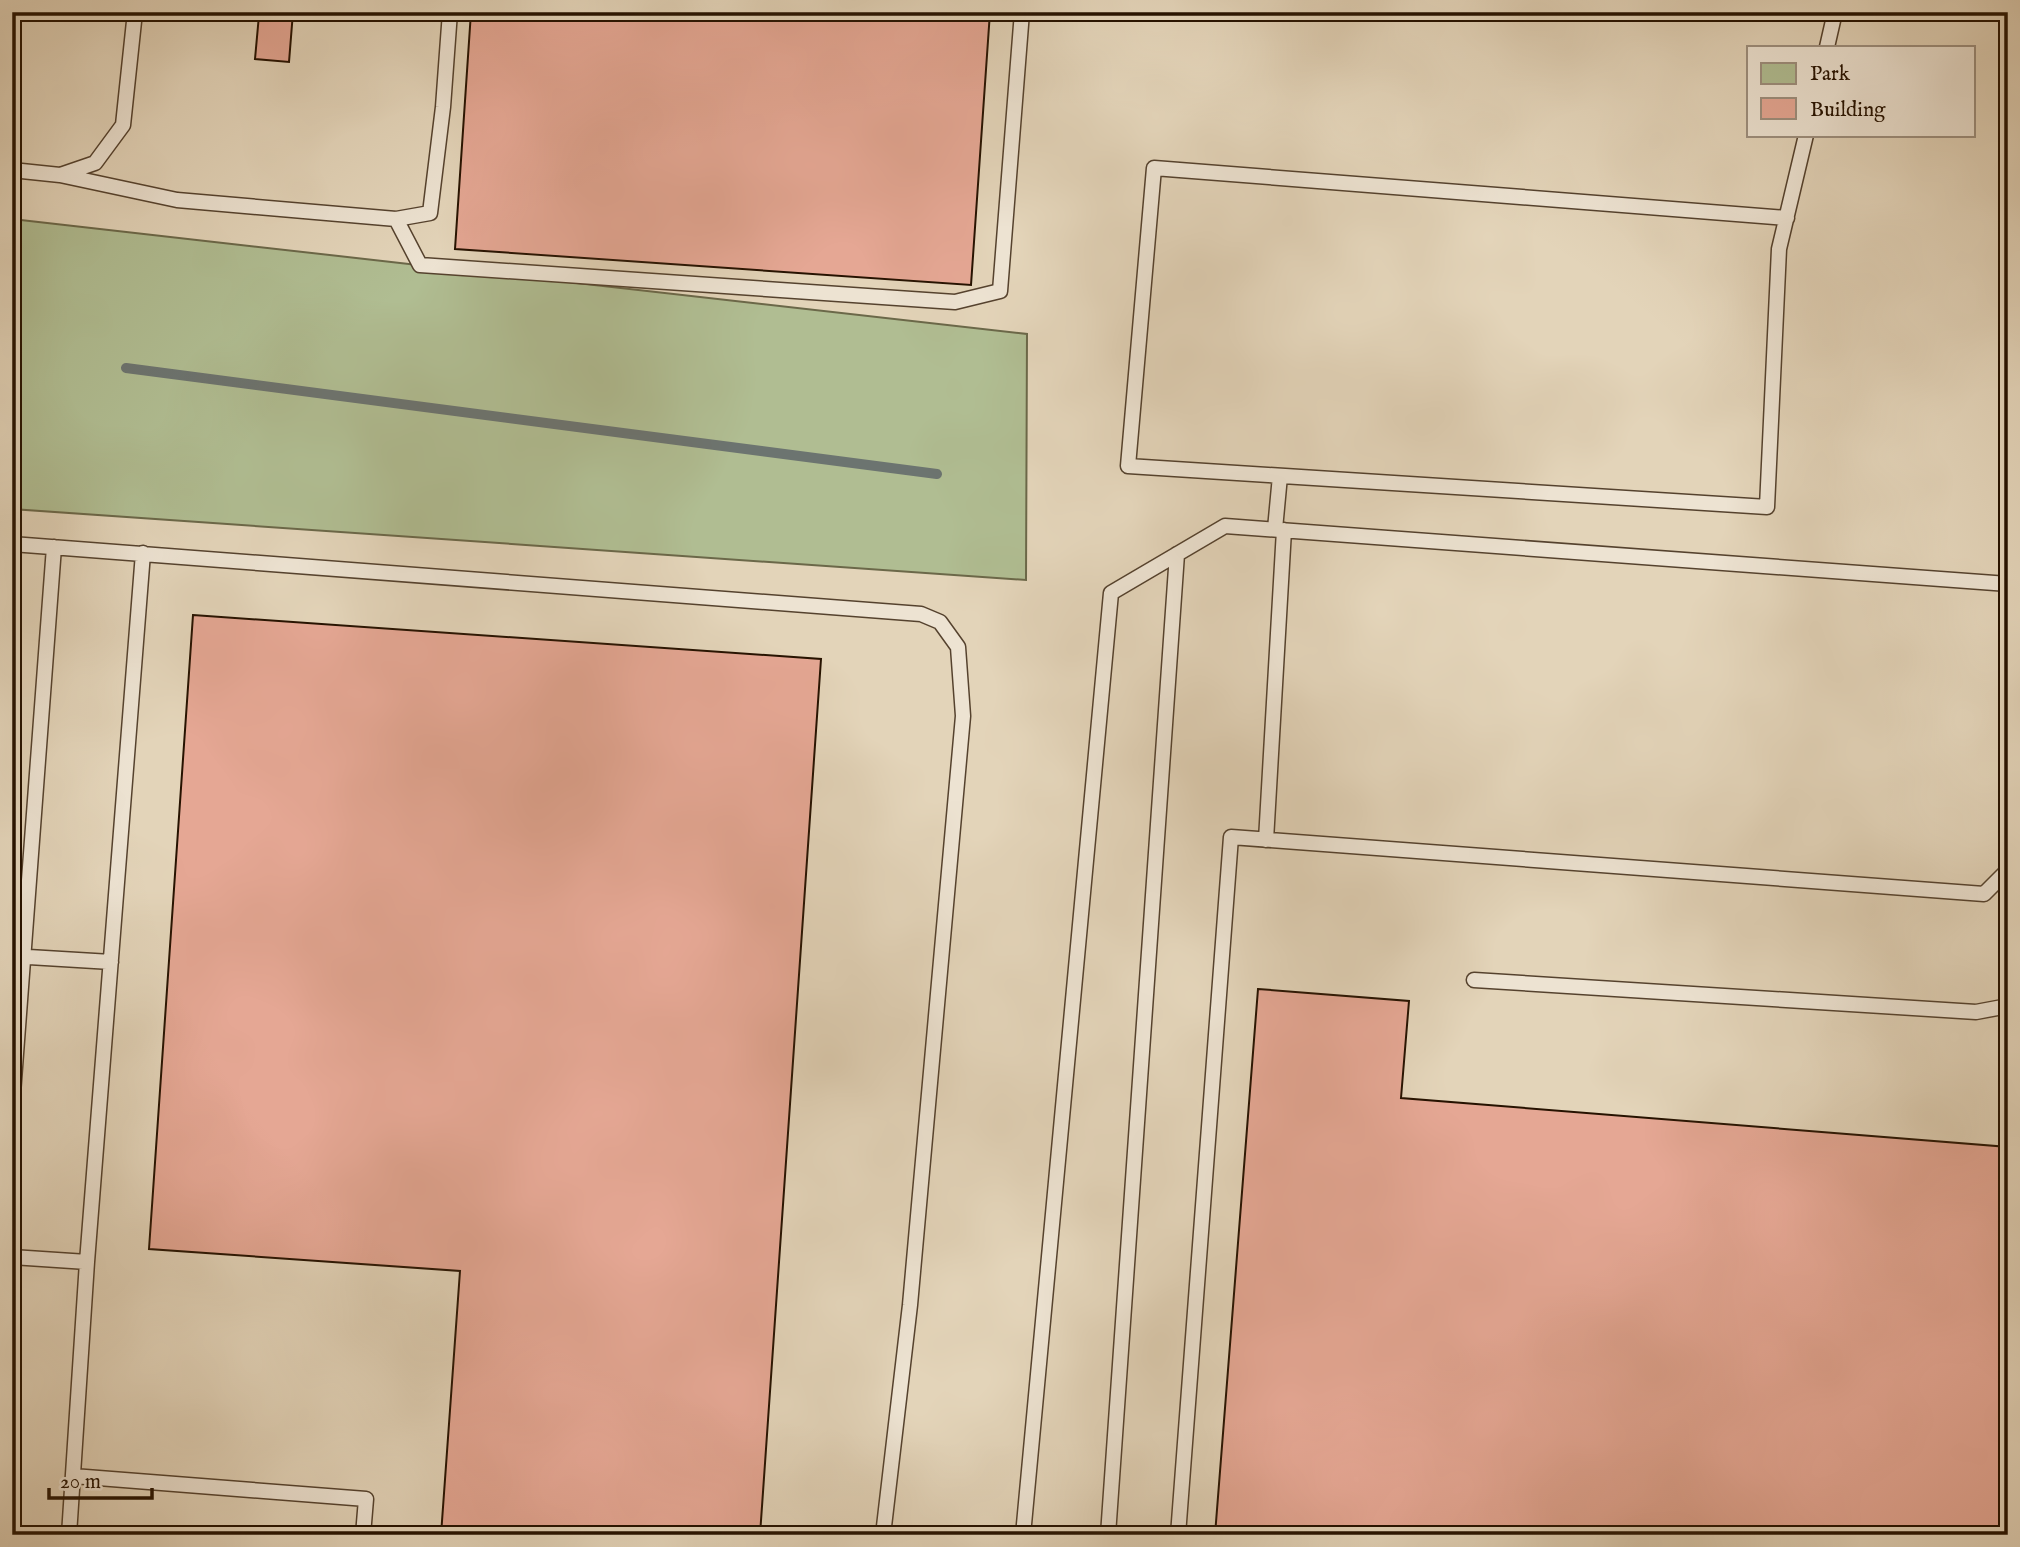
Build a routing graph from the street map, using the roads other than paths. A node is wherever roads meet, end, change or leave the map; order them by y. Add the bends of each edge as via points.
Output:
1 (19, 12) edge
2 (135, 12) edge
3 (450, 12) edge
4 (1021, 12) edge
5 (1835, 12) edge
6 (12, 18) edge
7 (1826, 46) edge
8 (1806, 136) edge
9 (12, 170) edge
10 (60, 176) junction
11 (1787, 218) junction
12 (396, 219) junction
13 (1280, 476) junction
14 (1280, 530) junction
15 (12, 544) edge
16 (54, 547) junction
17 (143, 553) junction
18 (1177, 554) junction
19 (2008, 584) edge
20 (1266, 840) junction
21 (2008, 870) edge
22 (18, 956) edge
23 (111, 962) junction
24 (1474, 980) dead end
25 (2008, 1006) edge
26 (12, 1107) edge
27 (12, 1257) edge
28 (87, 1262) junction
29 (73, 1476) junction
30 (69, 1535) edge
31 (363, 1535) edge
32 (883, 1535) edge
33 (1023, 1535) edge
34 (1108, 1535) edge
35 (1178, 1535) edge

1 - 6 lane
2 - 10 lane via 123,125 95,163
3 - 12 lane via 430,213
4 - 12 lane via 1000,291 955,302 420,265
5 - 7 lane
8 - 11 lane
9 - 10 lane
10 - 12 lane via 177,200
11 - 13 lane via 1779,249 1767,508
11 - 13 lane via 1154,168 1128,466
13 - 14 lane
14 - 18 lane via 1225,526
14 - 19 lane
14 - 20 lane
15 - 16 lane
16 - 17 lane
16 - 22 lane
17 - 23 lane
17 - 32 lane via 921,614 940,622 958,647 963,716 910,1305
18 - 33 lane via 1111,593
18 - 34 lane
20 - 21 lane via 1984,894
20 - 35 lane via 1231,837
22 - 23 lane
22 - 26 lane
23 - 28 lane
24 - 25 lane via 1976,1012
27 - 28 lane
28 - 29 lane
29 - 30 lane
29 - 31 lane via 366,1499

